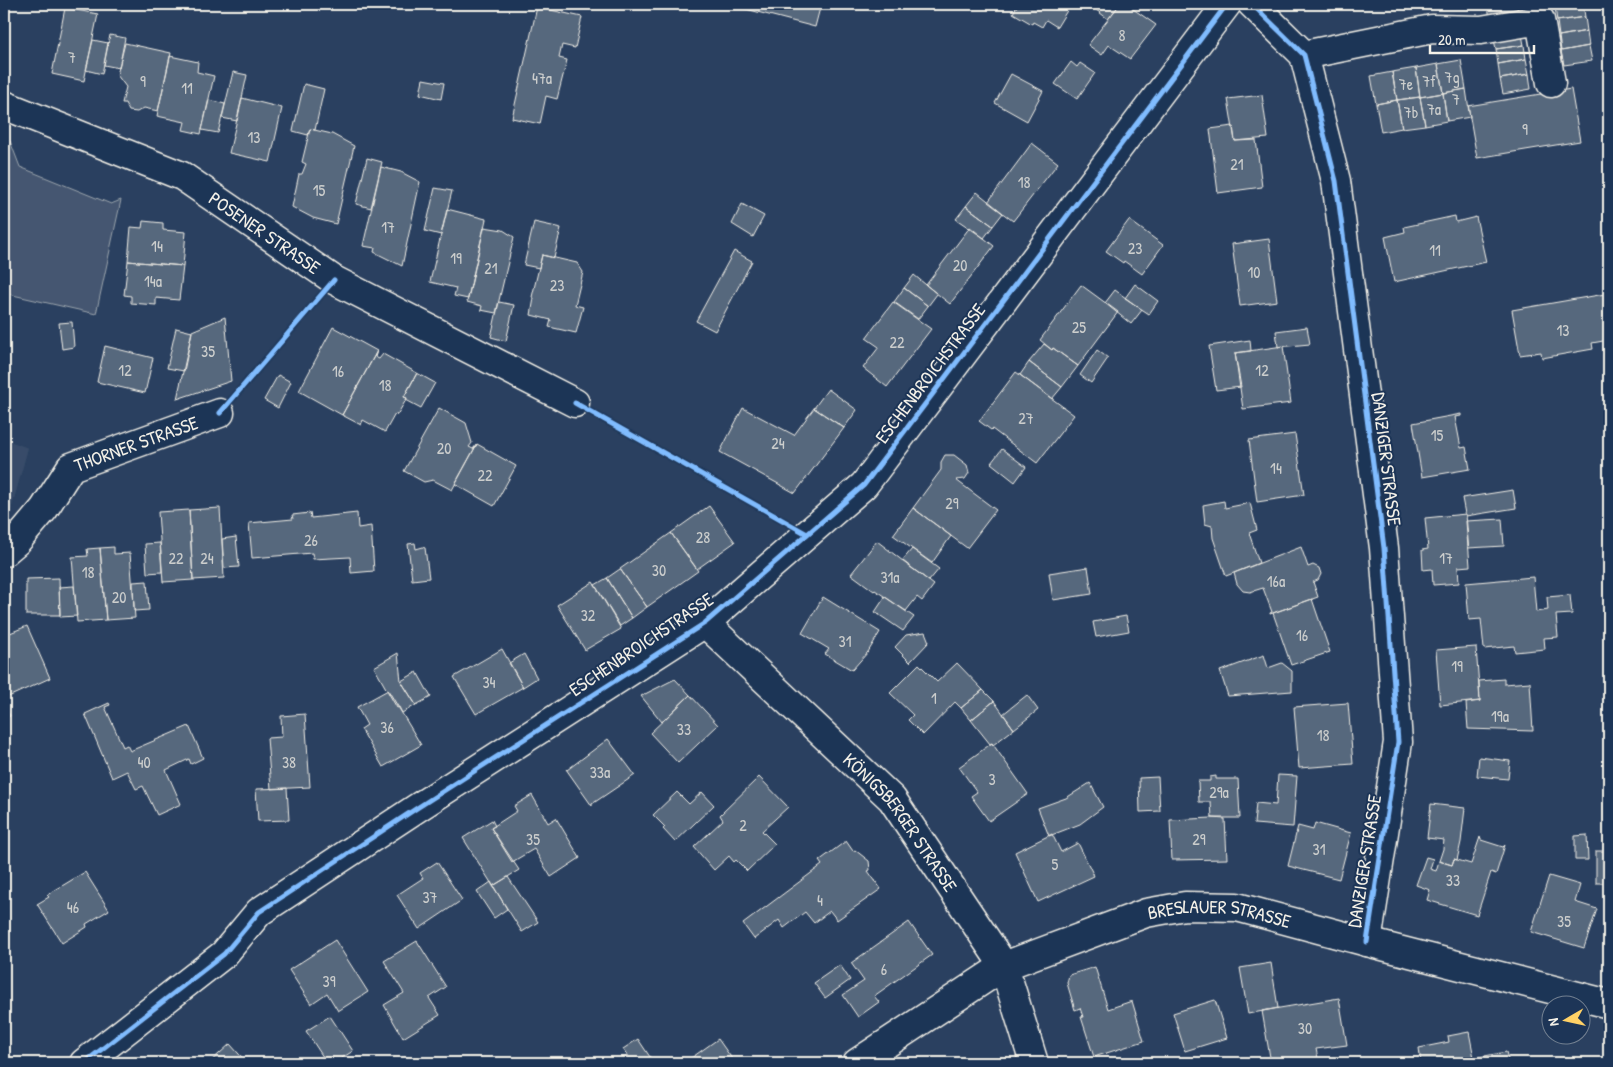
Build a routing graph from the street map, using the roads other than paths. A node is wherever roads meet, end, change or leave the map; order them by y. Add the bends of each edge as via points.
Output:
1 (1227, 4) edge
2 (1252, 4) edge
3 (1539, 12) edge
4 (1304, 55) junction
5 (1551, 83) dead end
6 (4, 105) edge
7 (575, 403) dead end
8 (220, 413) dead end
9 (4, 552) edge
10 (705, 623) junction
11 (1367, 942) junction
12 (1004, 966) junction
13 (1609, 1004) edge
14 (84, 1063) edge
15 (857, 1063) edge
16 (1034, 1063) edge

1 - 10 street, ESCHENBROICHSTRASSE via 864,485
2 - 4 street
3 - 4 street via 1481,30 1432,29
3 - 5 street
4 - 11 street, DANZIGER STRASSE via 1336,181 1384,548 1398,742
6 - 7 street, POSENER STRASSE via 182,176 334,280
8 - 9 street, THORNER STRASSE via 70,467 44,509 17,542
10 - 12 street, KÖNIGSBERGER STRASSE via 892,799
10 - 14 street, ESCHENBROICHSTRASSE via 259,912 224,954
11 - 12 street, BRESLAUER STRASSE via 1237,907 1185,906 1146,913
11 - 13 street, BRESLAUER STRASSE
12 - 15 street, BRESLAUER STRASSE
12 - 16 street, KÖNIGSBERGER STRASSE

